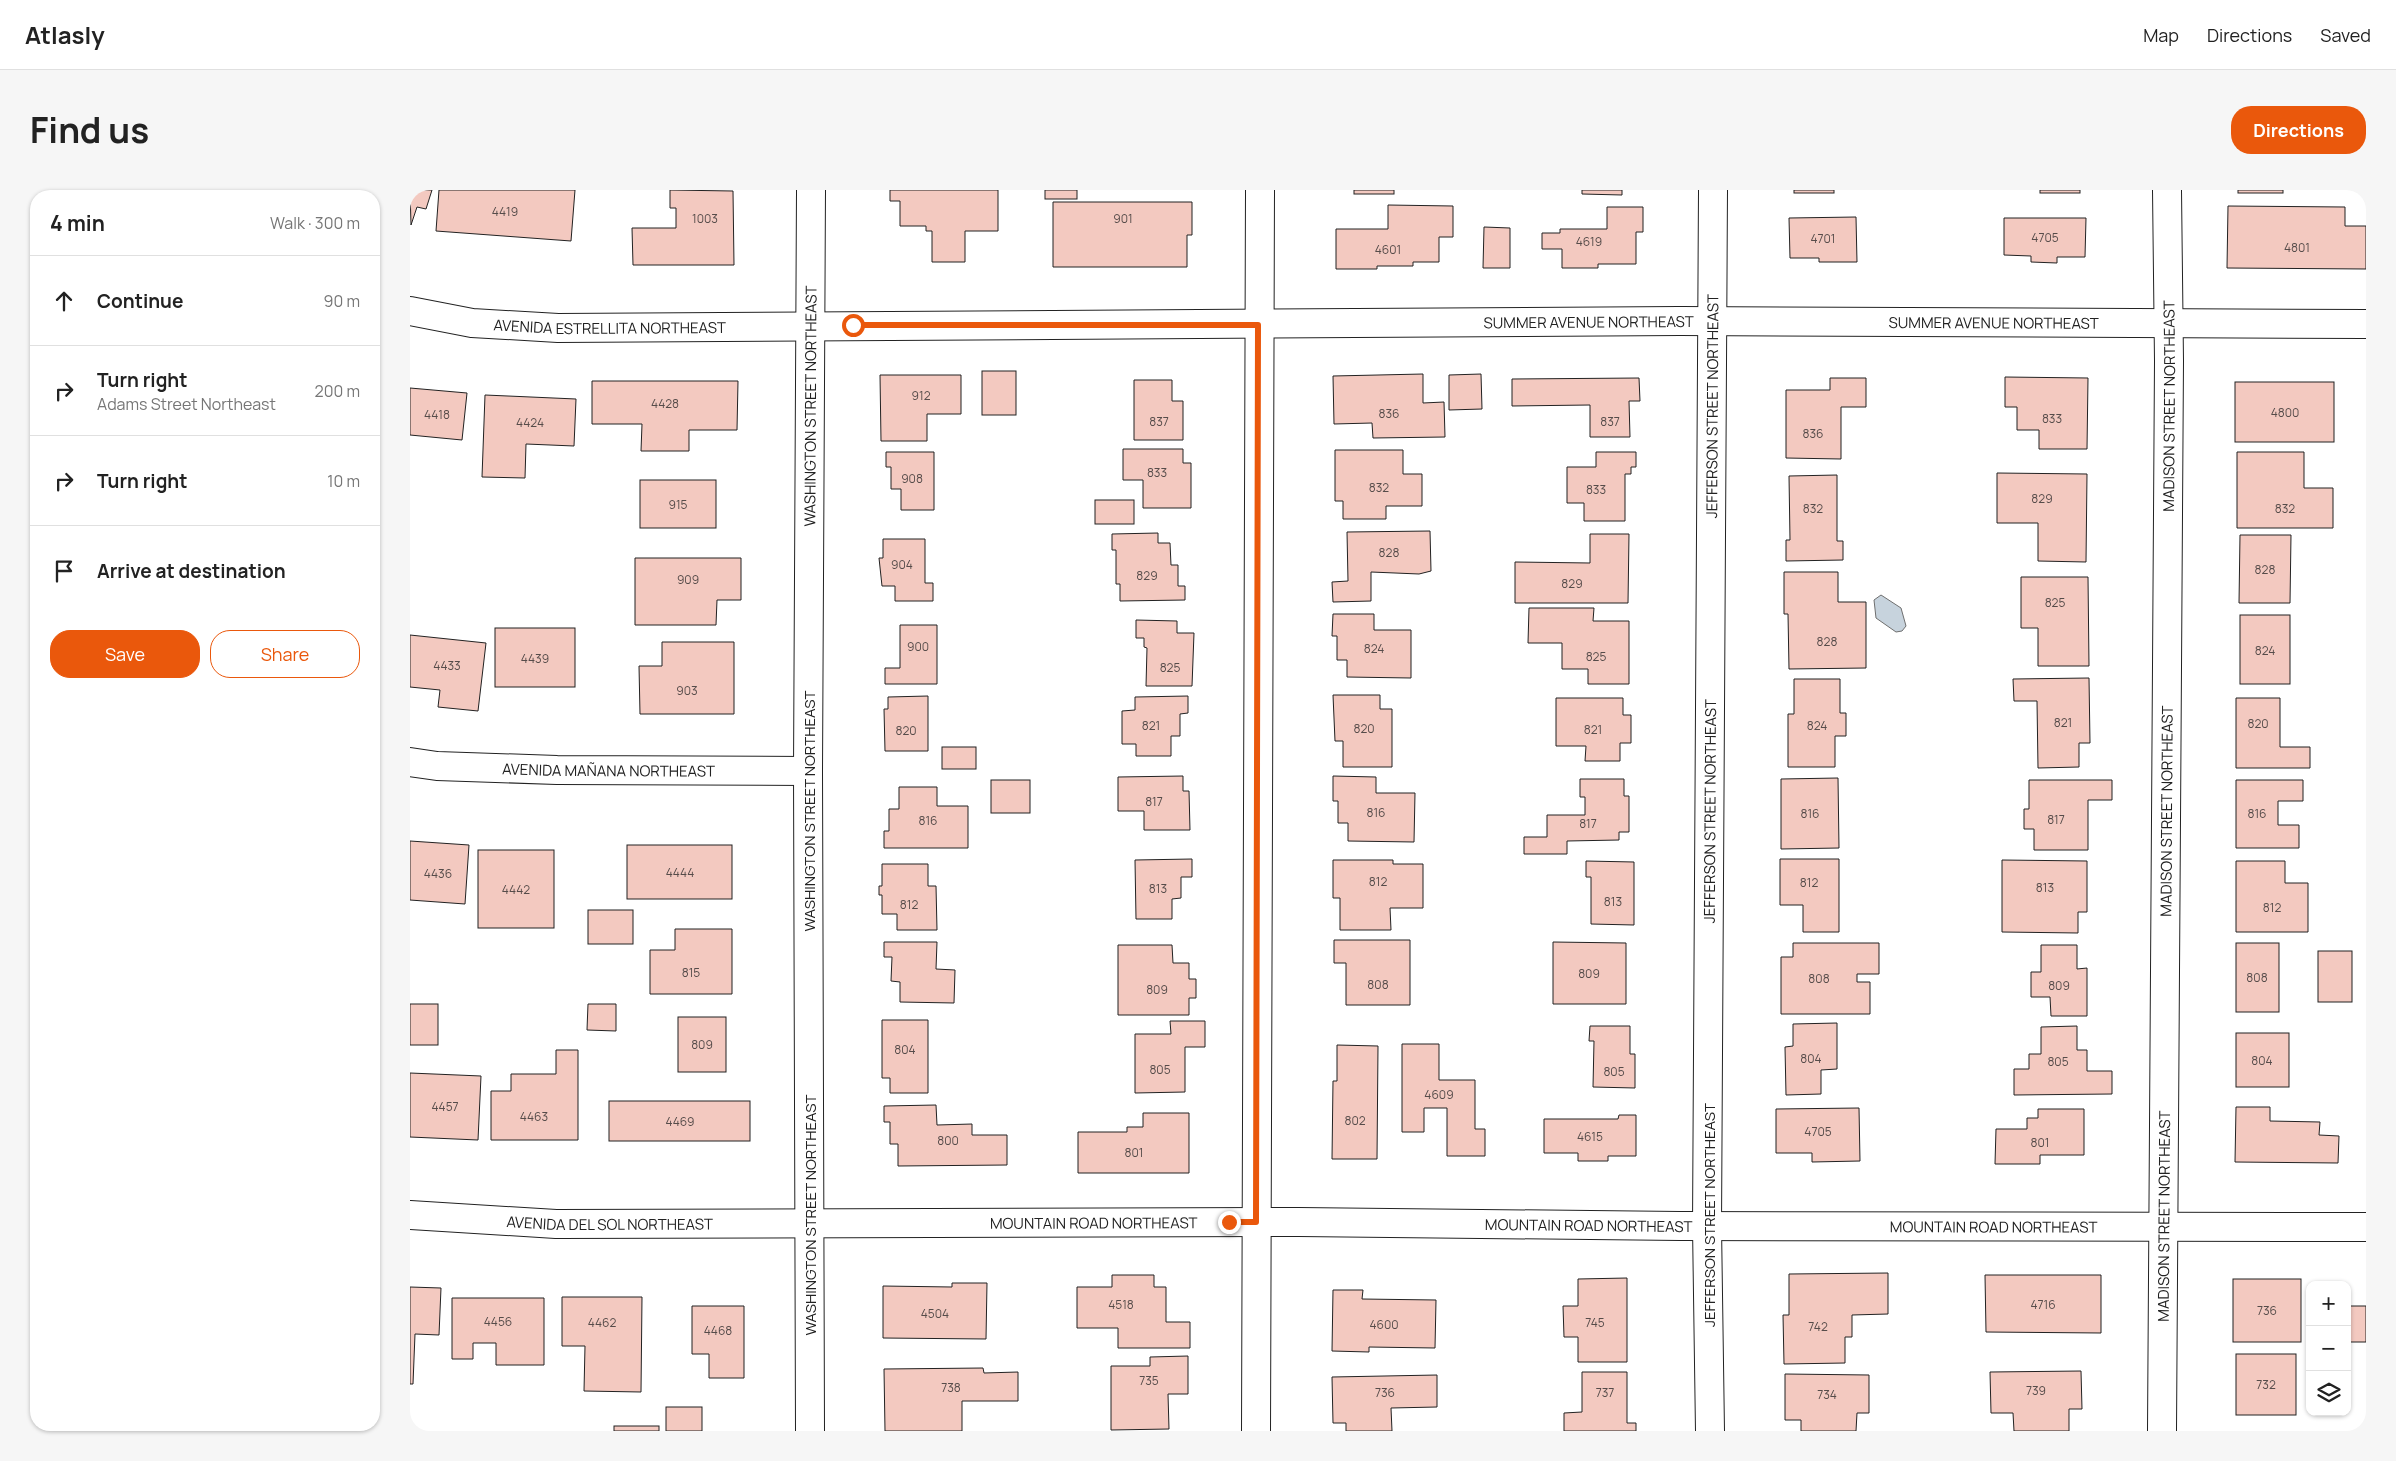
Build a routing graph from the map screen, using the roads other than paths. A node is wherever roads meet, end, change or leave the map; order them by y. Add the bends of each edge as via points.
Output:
1 (811, 190) edge
2 (1260, 190) edge
3 (1713, 190) edge
4 (2167, 190) edge
5 (410, 311) edge
6 (1713, 321) junction
7 (2366, 324) edge
8 (1258, 325) junction
9 (2169, 325) junction
10 (811, 326) junction
11 (410, 762) edge
12 (808, 772) junction
13 (410, 1216) edge
14 (1256, 1222) junction
15 (810, 1224) junction
16 (1708, 1226) junction
17 (2162, 1226) junction
18 (2366, 1227) edge
19 (810, 1431) edge
20 (1256, 1431) edge
21 (1710, 1431) edge
22 (2162, 1431) edge

1 - 10 street, WASHINGTON STREET NORTHEAST
2 - 8 street
3 - 6 street, JEFFERSON STREET NORTHEAST
4 - 9 street, MADISON STREET NORTHEAST
5 - 10 street, AVENIDA ESTRELLITA NORTHEAST via 472,323 558,328
6 - 8 street, SUMMER AVENUE NORTHEAST
6 - 9 street, SUMMER AVENUE NORTHEAST
6 - 16 street, JEFFERSON STREET NORTHEAST
7 - 9 street, SUMMER AVENUE NORTHEAST
8 - 10 street, SUMMER AVENUE NORTHEAST
8 - 14 street
9 - 17 street, MADISON STREET NORTHEAST
10 - 12 street, WASHINGTON STREET NORTHEAST
11 - 12 street, AVENIDA MAÑANA NORTHEAST via 437,766 557,770
12 - 15 street, WASHINGTON STREET NORTHEAST
13 - 15 street, AVENIDA DEL SOL NORTHEAST via 556,1224
14 - 15 street, MOUNTAIN ROAD NORTHEAST
14 - 16 street, MOUNTAIN ROAD NORTHEAST
14 - 20 street
15 - 19 street, WASHINGTON STREET NORTHEAST
16 - 17 street, MOUNTAIN ROAD NORTHEAST
16 - 21 street, JEFFERSON STREET NORTHEAST
17 - 18 street, MOUNTAIN ROAD NORTHEAST
17 - 22 street, MADISON STREET NORTHEAST

